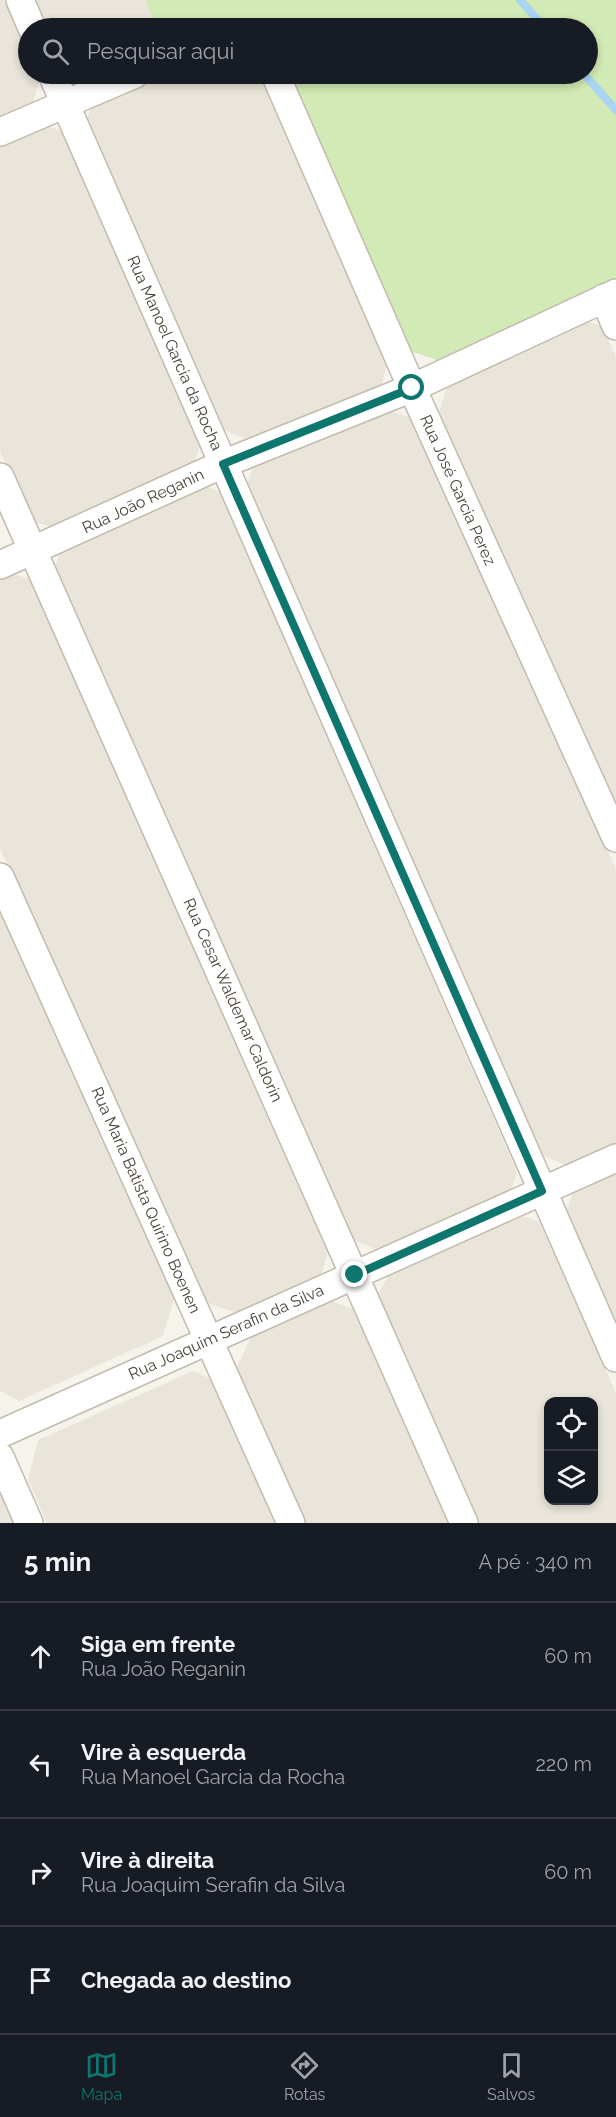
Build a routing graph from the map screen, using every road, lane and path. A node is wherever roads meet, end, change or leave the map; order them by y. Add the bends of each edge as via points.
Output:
1 (20, 0) edge
2 (28, 18) edge
3 (56, 84) edge
4 (112, 84) edge
5 (279, 84) edge
6 (65, 104) junction
7 (0, 132) edge
8 (610, 296) edge
9 (616, 326) edge
10 (412, 388) junction
11 (223, 464) junction
12 (0, 477) edge
13 (34, 551) junction
14 (0, 565) edge
15 (616, 838) edge
16 (0, 877) edge
17 (616, 1158) edge
18 (542, 1191) junction
19 (355, 1275) junction
20 (209, 1340) junction
21 (616, 1358) edge
22 (0, 1434) edge
23 (0, 1457) edge
24 (29, 1523) edge
25 (291, 1523) edge
26 (464, 1523) edge

1 - 2 street
3 - 6 street, Rua Manoel Garcia da Rocha
4 - 6 street
5 - 10 street, Rua José Garcia Perez
6 - 7 street
6 - 11 street, Rua Manoel Garcia da Rocha
8 - 9 street
8 - 10 street, Rua João Reganin
10 - 11 street, Rua João Reganin
10 - 15 street, Rua José Garcia Perez
11 - 13 street, Rua João Reganin
11 - 18 street, Rua Manoel Garcia da Rocha
12 - 13 street, Rua Cesar Waldemar Caldorin
13 - 14 street, Rua João Reganin
13 - 19 street, Rua Cesar Waldemar Caldorin
16 - 20 street, Rua Maria Batista Quirino Boenen
17 - 18 street, Rua Joaquim Serafin da Silva
18 - 19 street, Rua Joaquim Serafin da Silva
18 - 21 street, Rua Manoel Garcia da Rocha
19 - 20 street, Rua Joaquim Serafin da Silva
19 - 26 street, Rua Cesar Waldemar Caldorin
20 - 22 street, Rua Joaquim Serafin da Silva
20 - 25 street, Rua Maria Batista Quirino Boenen
23 - 24 street

